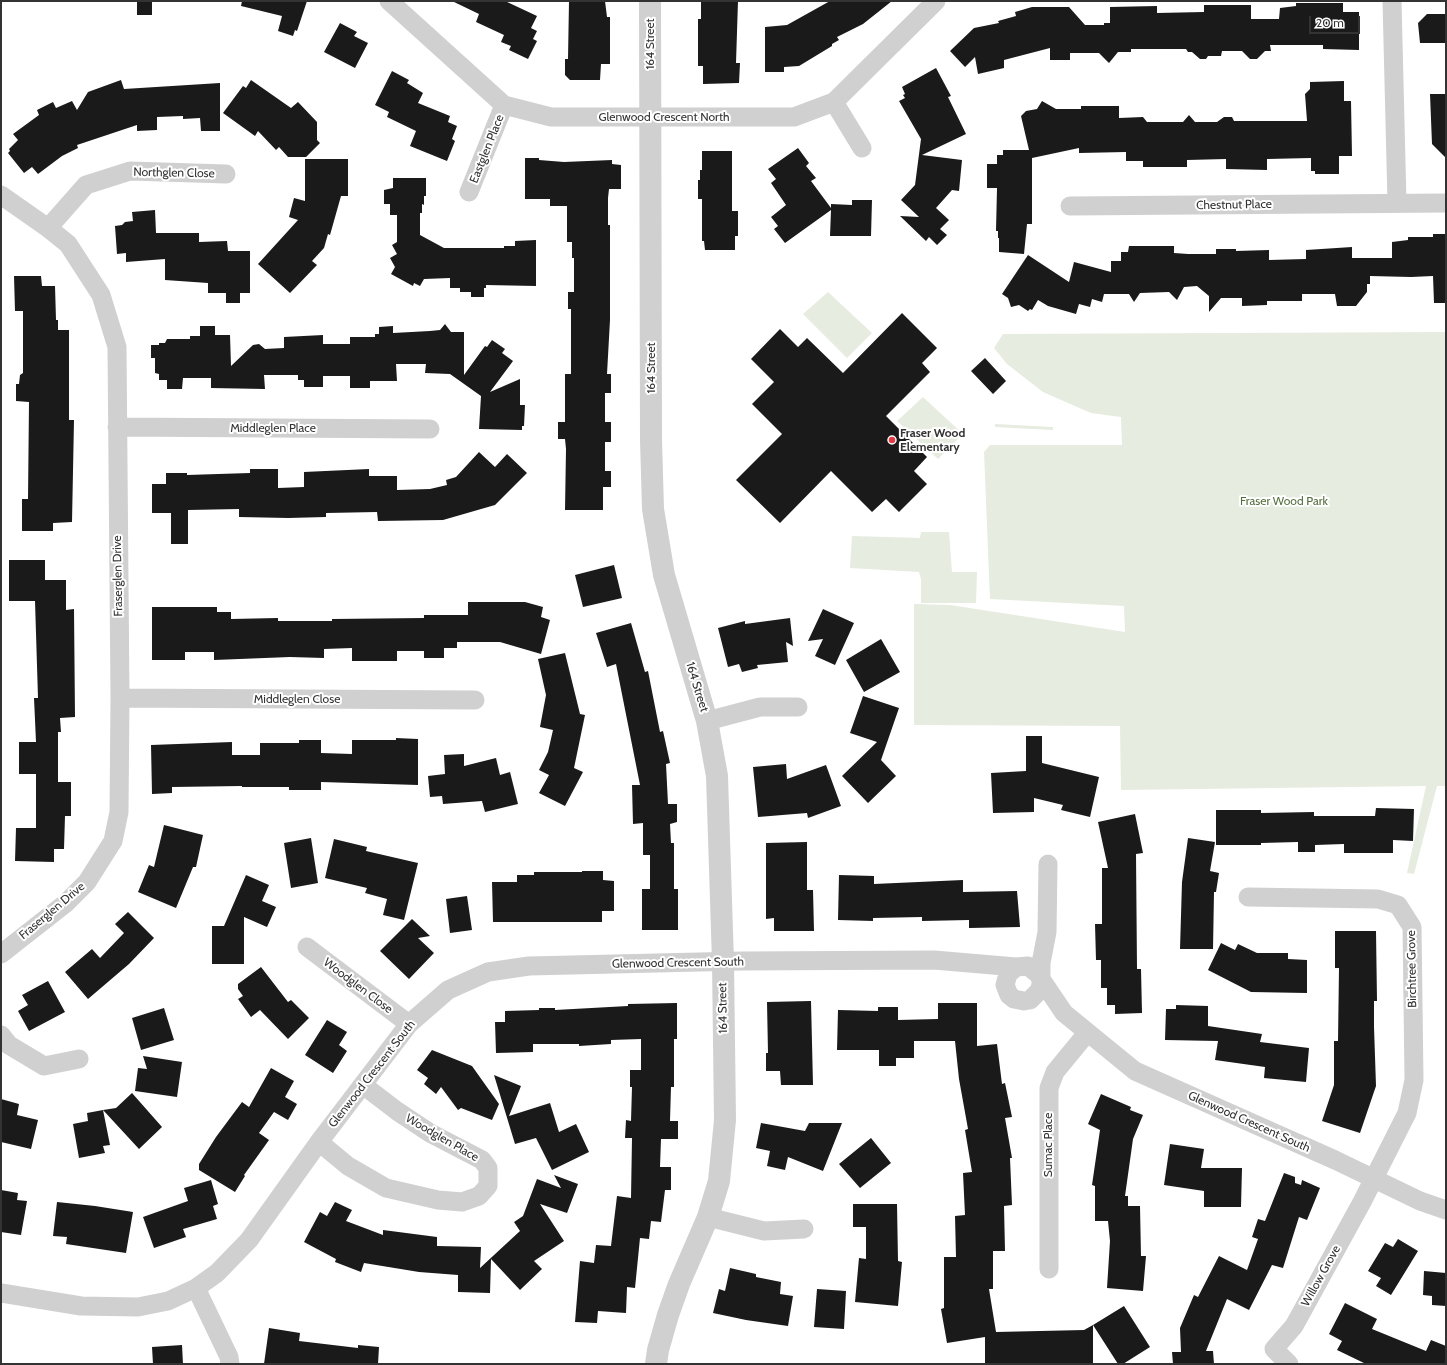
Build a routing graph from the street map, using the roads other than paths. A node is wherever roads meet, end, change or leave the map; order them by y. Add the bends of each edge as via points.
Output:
1 (389, 1) edge
2 (650, 1) edge
3 (936, 1) edge
4 (1392, 1) edge
5 (834, 102) junction
6 (504, 105) junction
7 (650, 117) junction
8 (862, 148) dead end
9 (226, 174) dead end
10 (469, 192) dead end
11 (1, 195) edge
12 (1397, 203) junction
13 (1446, 203) edge
14 (1070, 206) dead end
15 (48, 228) junction
16 (117, 427) junction
17 (430, 429) dead end
18 (120, 698) junction
19 (475, 700) dead end
20 (798, 707) dead end
21 (707, 721) junction
22 (1048, 864) dead end
23 (1248, 897) dead end
24 (1045, 942) junction
25 (307, 947) dead end
26 (1, 954) edge
27 (723, 962) junction
28 (976, 964) junction
29 (1016, 967) junction
30 (1041, 979) junction
31 (1007, 990) junction
32 (1024, 1001) junction
33 (1064, 1013) junction
34 (409, 1024) junction
35 (1087, 1033) junction
36 (1, 1035) edge
37 (79, 1059) dead end
38 (363, 1084) junction
39 (319, 1142) junction
40 (1373, 1179) junction
41 (1446, 1210) edge
42 (708, 1217) junction
43 (804, 1229) dead end
44 (1049, 1269) dead end
45 (196, 1288) junction
46 (1, 1293) edge
47 (230, 1364) edge
48 (656, 1364) edge
49 (1289, 1364) edge

1 - 6 street, Glenwood Crescent North
2 - 7 street, 164 Street
3 - 5 street, Glenwood Crescent North
4 - 12 street
5 - 7 street, Glenwood Crescent North via 794,117
5 - 8 street
6 - 7 street, Glenwood Crescent North via 551,117
6 - 10 street, Eastglen Place
7 - 21 street, 164 Street via 653,510 664,575
9 - 15 street, Northglen Close via 130,171 86,185
11 - 15 street, Fraserglen Drive
12 - 13 street, Chestnut Place
12 - 14 street, Chestnut Place
15 - 16 street, Fraserglen Drive via 68,244 101,295 117,347
16 - 17 street, Middleglen Place
16 - 18 street, Fraserglen Drive
18 - 19 street, Middleglen Close
18 - 26 street, Fraserglen Drive via 119,812 113,840 87,882 66,903
20 - 21 street via 760,707
21 - 27 street, 164 Street via 717,776
22 - 24 street
23 - 40 street, Birchtree Grove via 1378,899 1398,905 1412,927 1414,1080 1407,1113
24 - 29 street via 1030,958
24 - 30 street
25 - 34 street, Woodglen Close
27 - 28 street, Glenwood Crescent South via 934,960
27 - 34 street, Glenwood Crescent South via 529,966 488,972 448,990
27 - 42 street, 164 Street via 725,1120 719,1181
28 - 29 street, Glenwood Crescent South
28 - 31 street
29 - 30 street via 1028,966 1034,969
29 - 31 street via 1006,979
30 - 32 street via 1039,991 1030,1000
30 - 33 street, Glenwood Crescent South
31 - 32 street via 1014,999
32 - 33 street, Glenwood Crescent South
33 - 35 street, Glenwood Crescent South
34 - 38 street, Glenwood Crescent South
35 - 40 street, Glenwood Crescent South via 1135,1071
35 - 44 street, Sumac Place via 1055,1072 1049,1088
36 - 37 street via 9,1045 44,1066
38 - 39 street, Glenwood Crescent South
38 - 39 street, Woodglen Place via 430,1133 482,1160 488,1168 488,1186 479,1196 462,1202 438,1200 386,1188 348,1166
39 - 45 street, Glenwood Crescent South via 249,1240 217,1273
40 - 41 street, Glenwood Crescent South
40 - 49 street, Willow Grove via 1294,1326 1274,1349
42 - 43 street via 764,1231
42 - 48 street, 164 Street via 679,1284
45 - 46 street, Glenwood Crescent South via 168,1301 138,1307 81,1306
45 - 47 street

